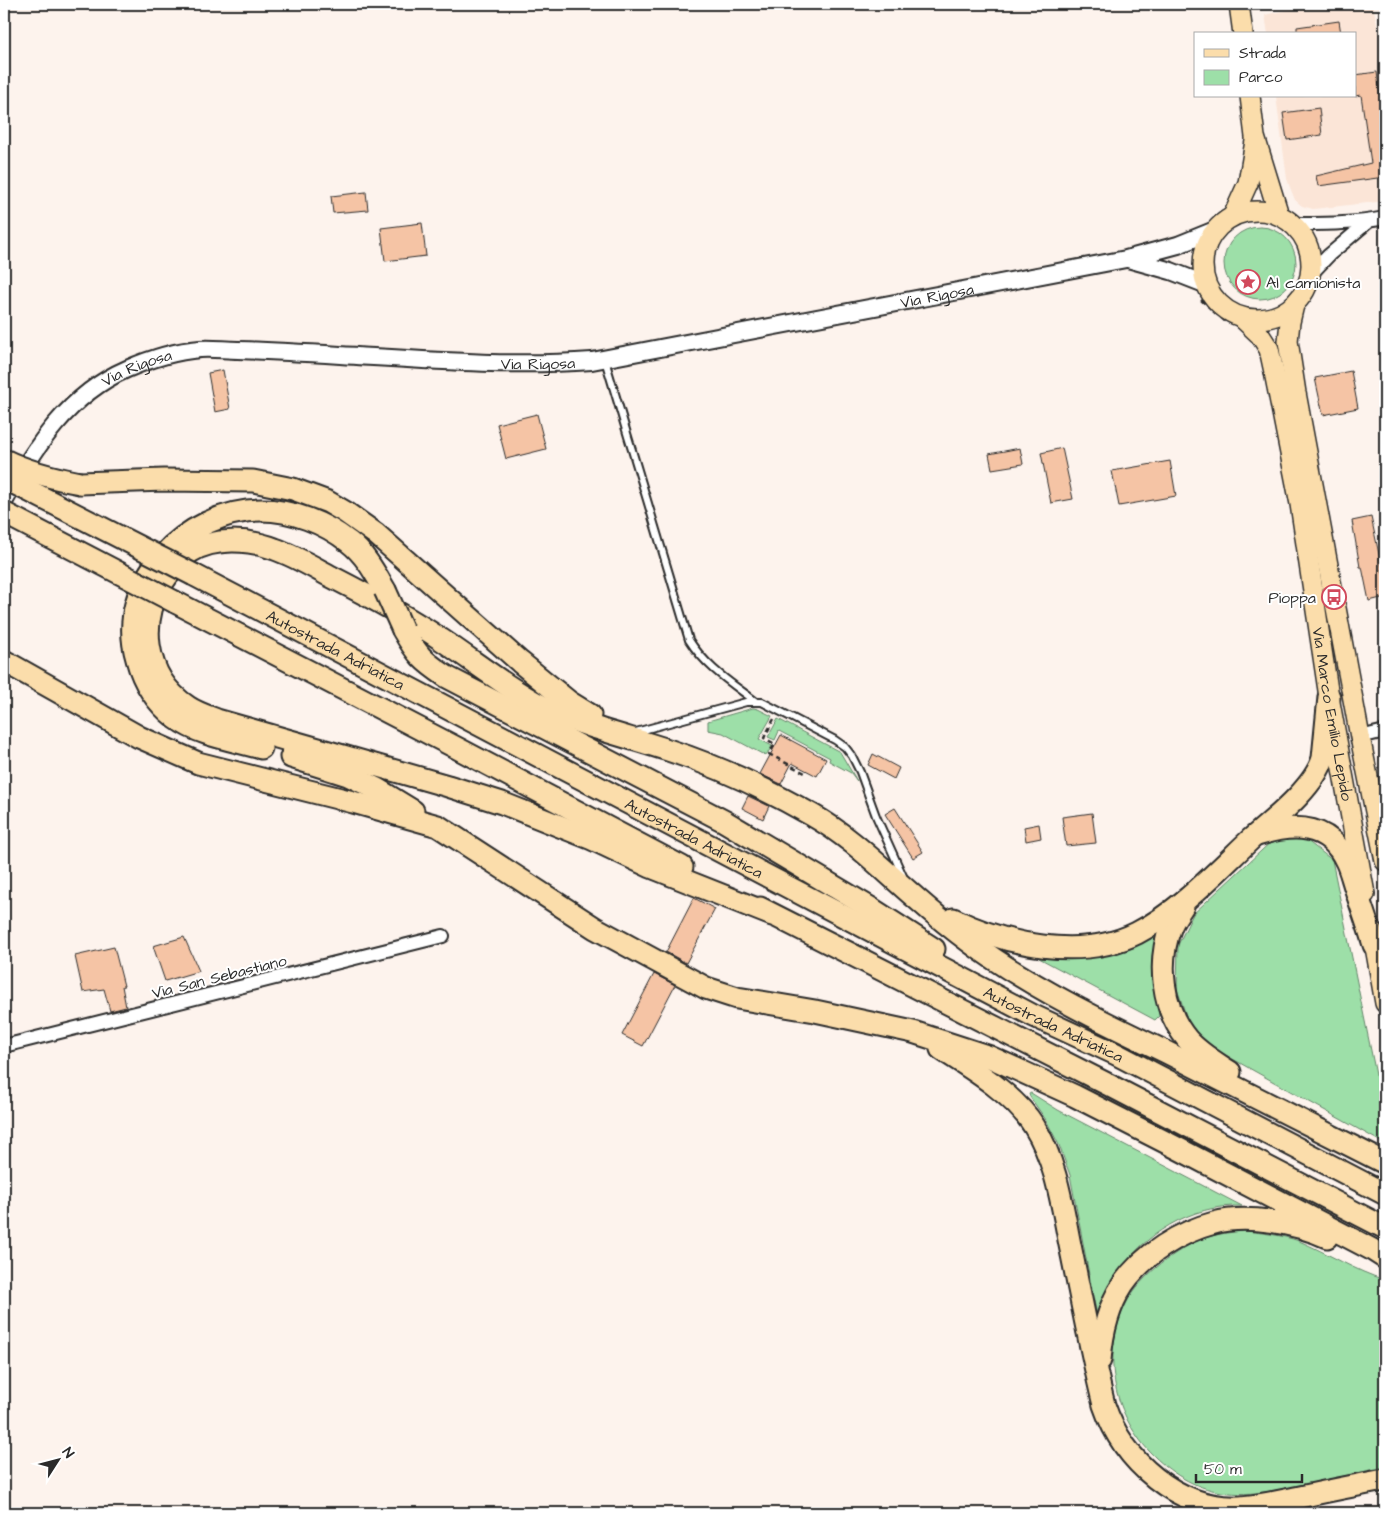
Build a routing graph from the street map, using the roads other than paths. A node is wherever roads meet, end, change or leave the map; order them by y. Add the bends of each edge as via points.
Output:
1 (1239, 4) edge
2 (1243, 32) edge
3 (1250, 98) edge
4 (1255, 137) junction
5 (1234, 216) junction
6 (1385, 218) edge
7 (1286, 220) junction
8 (1369, 221) junction
9 (1216, 230) junction
10 (1126, 259) junction
11 (1311, 274) junction
12 (1206, 285) junction
13 (1294, 305) junction
14 (1242, 318) junction
15 (605, 359) junction
16 (4, 460) edge
17 (4, 478) edge
18 (4, 502) edge
19 (4, 513) edge
20 (4, 661) edge
21 (1329, 697) junction
22 (755, 701) junction
23 (1385, 731) edge
24 (622, 735) junction
25 (1360, 737) junction
26 (438, 826) junction
27 (1255, 836) junction
28 (1385, 861) edge
29 (1190, 895) junction
30 (920, 902) junction
31 (772, 915) junction
32 (443, 936) dead end
33 (1374, 945) junction
34 (1385, 1003) edge
35 (1034, 1016) junction
36 (913, 1032) junction
37 (4, 1046) edge
38 (1385, 1163) edge
39 (1385, 1194) edge
40 (1385, 1228) edge
41 (1385, 1258) edge
42 (1385, 1265) edge
43 (1098, 1380) junction
44 (1385, 1480) edge

1 - 2 main road
3 - 4 main road
4 - 5 main road via 1248,183
4 - 7 main road
5 - 7 main road via 1248,211 1264,211
5 - 9 main road
6 - 8 street
7 - 8 street via 1321,225
7 - 11 main road via 1302,234 1311,260
8 - 11 street
9 - 10 main road, Via Rigosa via 1178,245
9 - 12 main road via 1203,256
10 - 12 main road, Via Rigosa
10 - 15 main road, Via Rigosa
11 - 13 main road via 1302,296
12 - 14 main road via 1221,305
13 - 14 main road via 1270,318
13 - 25 main road, Via Marco Emilio Lepido via 1288,332 1289,350
14 - 21 main road, Via Marco Emilio Lepido via 1269,349 1300,504
15 - 18 main road, Via Rigosa via 501,364 270,351 200,349 176,353 127,369 85,395 40,442
15 - 22 lane via 688,640 708,665
16 - 24 highway, bridge via 32,472 80,482 253,481 293,489 328,502 376,534 569,702
17 - 35 highway, Autostrada Adriatica, bridge
19 - 31 highway, Autostrada Adriatica, bridge via 449,743
20 - 26 highway via 139,738 198,763
21 - 27 highway via 1325,748 1316,776
21 - 33 main road, Via Marco Emilio Lepido
22 - 24 lane
22 - 30 lane via 845,747 860,772 899,870
23 - 25 street
24 - 30 highway via 708,764 767,790 848,840
24 - 31 highway via 574,720 534,702 438,637 363,593 263,544 226,541 190,552 163,582 147,624 153,661 162,680 172,693 201,714 502,803
25 - 28 main road, Via Marco Emilio Lepido
26 - 35 highway, bridge via 348,775 192,728 160,702 140,671 132,636 132,618 143,583 167,550 183,536 221,517 261,510 300,516 335,532 364,557 385,590 413,648 426,663 447,677 724,821 872,909
26 - 36 highway via 595,928 706,988 738,998
27 - 29 highway
27 - 33 highway via 1278,829 1305,828 1332,841 1346,861
29 - 30 highway via 1162,918 1135,934 1117,941 1070,948 1006,940 970,927
29 - 38 highway via 1172,924 1163,974 1171,1010 1187,1039 1211,1060
30 - 38 highway via 966,940 1032,983
31 - 40 highway, Autostrada Adriatica
32 - 37 street, Via San Sebastiano
33 - 34 main road, Via Marco Emilio Lepido
35 - 39 highway, Autostrada Adriatica via 1116,1054
36 - 41 highway via 990,1057 1075,1096
36 - 43 highway via 978,1073 1034,1125 1048,1153 1058,1189
42 - 43 highway via 1322,1235 1281,1223 1214,1223 1161,1248 1123,1285 1105,1324
43 - 44 highway via 1110,1424 1134,1459 1167,1486 1211,1504 1238,1507 1264,1504

